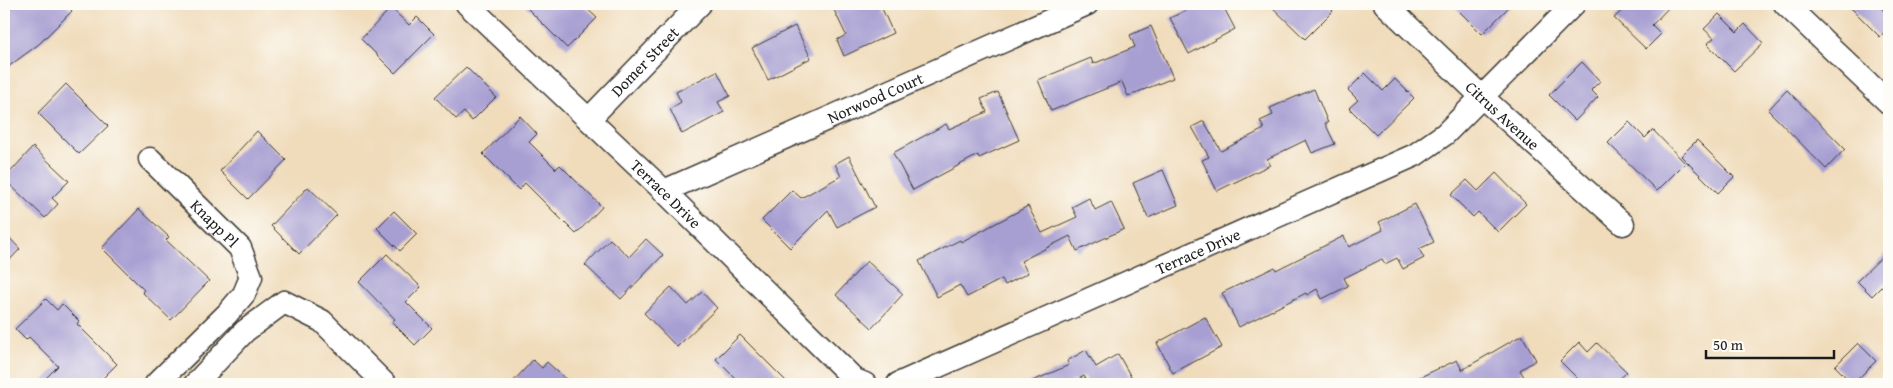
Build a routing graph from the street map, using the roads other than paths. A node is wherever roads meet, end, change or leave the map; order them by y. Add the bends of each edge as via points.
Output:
1 (467, 4) edge
2 (700, 4) edge
3 (1087, 4) edge
4 (1385, 4) edge
5 (1574, 4) edge
6 (1787, 4) edge
7 (1482, 96) junction
8 (1889, 103) edge
9 (589, 119) junction
10 (150, 159) dead end
11 (664, 191) junction
12 (1623, 224) dead end
13 (156, 384) edge
14 (195, 384) edge
15 (385, 384) edge
16 (865, 384) edge
17 (898, 384) edge

1 - 9 street, Terrace Drive
2 - 9 street, Domer Street
3 - 11 street, Norwood Court
4 - 7 street, Citrus Avenue
5 - 7 street, Terrace Drive
6 - 8 street
7 - 12 street, Citrus Avenue
7 - 17 street, Terrace Drive via 1445,134 1415,155
9 - 11 street, Terrace Drive
10 - 13 street, Knapp Pl via 240,248 251,277 244,294 227,314
11 - 16 street, Terrace Drive via 856,380
14 - 15 street via 245,332 284,302 322,321

